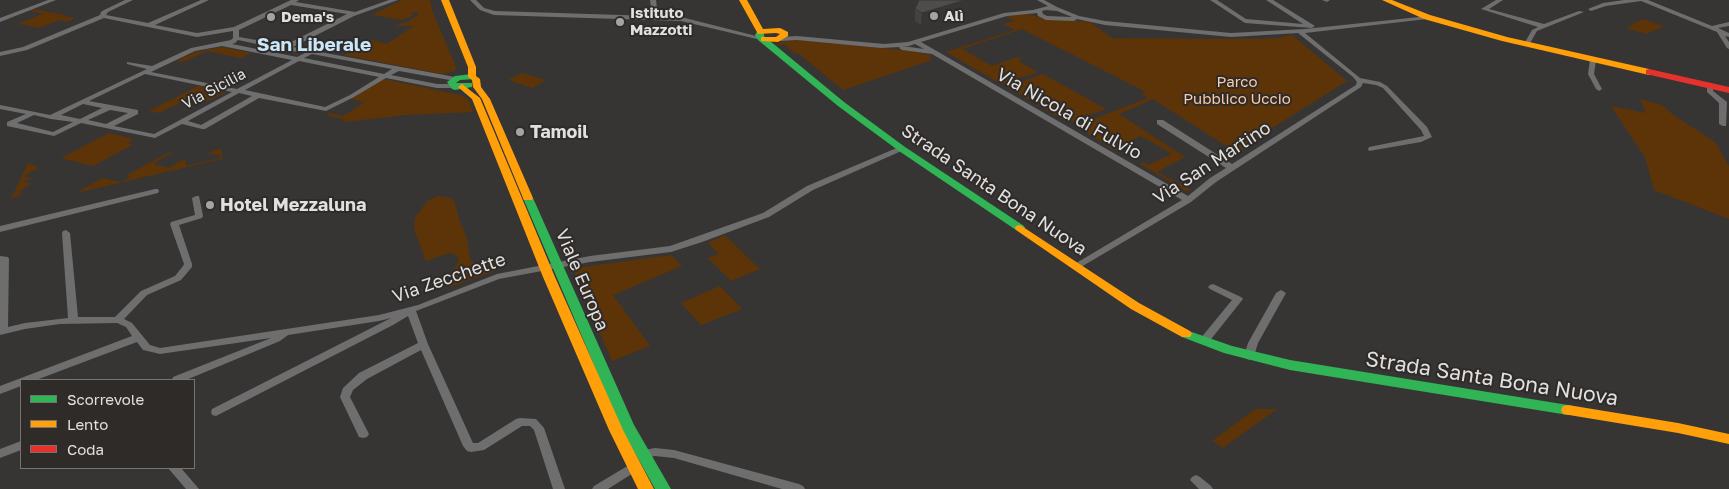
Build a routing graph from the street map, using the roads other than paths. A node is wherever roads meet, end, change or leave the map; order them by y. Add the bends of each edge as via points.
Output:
1 (53, 0) edge
2 (130, 0) edge
3 (206, 0) edge
4 (395, 0) edge
5 (438, 0) edge
6 (445, 0) edge
7 (473, 0) edge
8 (653, 0) edge
9 (743, 0) edge
10 (1040, 0) edge
11 (1213, 0) edge
12 (1269, 0) edge
13 (1386, 0) edge
14 (1500, 0) edge
15 (1594, 0) edge
16 (1639, 0) edge
17 (1643, 0) edge
18 (294, 1) edge
19 (1606, 4) junction
20 (1591, 9) dead end
21 (1060, 11) junction
22 (1041, 12) junction
23 (1581, 12) dead end
24 (352, 14) junction
25 (103, 16) junction
26 (1427, 17) junction
27 (655, 18) junction
28 (1058, 18) junction
29 (754, 19) junction
30 (0, 20) edge
31 (1094, 21) junction
32 (1729, 24) edge
33 (149, 25) junction
34 (1312, 26) junction
35 (1543, 26) junction
36 (1711, 28) junction
37 (236, 29) junction
38 (1318, 30) junction
39 (1719, 31) junction
40 (1300, 32) junction
41 (196, 35) junction
42 (1729, 35) edge
43 (762, 36) junction
44 (236, 38) junction
45 (779, 38) junction
46 (915, 42) junction
47 (222, 44) junction
48 (1527, 44) junction
49 (925, 45) junction
50 (881, 46) junction
51 (1729, 47) edge
52 (286, 48) junction
53 (193, 49) junction
54 (311, 52) junction
55 (936, 53) joint
56 (0, 54) edge
57 (273, 54) junction
58 (298, 59) junction
59 (1593, 60) junction
60 (129, 63) dead end
61 (153, 68) junction
62 (397, 69) junction
63 (143, 72) junction
64 (385, 76) junction
65 (1359, 80) junction
66 (463, 81) junction
67 (1710, 86) junction
68 (1599, 89) dead end
69 (1729, 90) edge
70 (240, 91) junction
71 (259, 95) junction
72 (81, 102) junction
73 (0, 107) edge
74 (111, 107) junction
75 (33, 113) junction
76 (50, 117) junction
77 (81, 121) junction
78 (182, 122) junction
79 (1160, 122) dead end
80 (1723, 124) dead end
81 (108, 126) junction
82 (902, 149) junction
83 (1372, 149) dead end
84 (1232, 168) junction
85 (155, 191) dead end
86 (196, 198) dead end
87 (1188, 200) junction
88 (0, 229) edge
89 (66, 233) dead end
90 (0, 259) edge
91 (551, 266) junction
92 (1076, 267) junction
93 (2, 268) edge
94 (1213, 287) dead end
95 (1281, 293) dead end
96 (411, 310) junction
97 (73, 320) junction
98 (118, 320) junction
99 (2, 331) edge
100 (287, 331) junction
101 (139, 338) junction
102 (1204, 342) junction
103 (423, 344) junction
104 (1249, 356) junction
105 (29, 379) edge
106 (180, 379) edge
107 (20, 382) edge
108 (0, 390) edge
109 (216, 412) dead end
110 (363, 434) dead end
111 (1729, 438) edge
112 (20, 445) edge
113 (0, 454) edge
114 (643, 454) junction
115 (634, 467) junction
116 (175, 469) edge
117 (1196, 480) dead end
118 (193, 489) edge
119 (559, 489) edge
120 (598, 489) edge
121 (646, 489) edge
122 (662, 489) edge
123 (799, 489) edge
124 (1207, 489) edge

1 - 30 street
2 - 25 street via 106,10
3 - 33 street
4 - 24 street
5 - 66 street via 465,66
6 - 66 street via 472,67
7 - 27 street via 482,9 494,13
8 - 27 street
9 - 29 street
10 - 21 street
10 - 22 street via 1044,4
11 - 34 street via 1245,21
12 - 34 street
13 - 26 street
14 - 35 street via 1484,9
15 - 19 street
16 - 19 street
17 - 36 street
18 - 24 street
18 - 37 street
19 - 20 street
21 - 22 street, Via Nicola di Fulvio
21 - 28 street via 1064,15
21 - 31 street
22 - 28 street
22 - 49 street, Via Nicola di Fulvio via 1002,15
23 - 35 street
24 - 52 street
25 - 33 street
25 - 56 street via 20,50
26 - 38 street
26 - 48 street
27 - 43 street via 688,20
28 - 31 street
29 - 43 street
29 - 45 street
31 - 40 street via 1231,35
32 - 36 street
33 - 41 street
34 - 38 street
35 - 48 street via 1532,33
36 - 39 street
37 - 41 street
37 - 44 street
38 - 40 street
39 - 42 street
39 - 51 street
40 - 65 street
41 - 53 street
43 - 45 street
43 - 45 street
44 - 47 street
44 - 52 street
45 - 50 street, Via Nicola di Fulvio
45 - 82 street, Strada Santa Bona Nuova via 841,104
46 - 49 street, Via Nicola di Fulvio
46 - 49 street, Via Nicola di Fulvio via 916,47
46 - 50 street, Via Nicola di Fulvio
47 - 53 street
47 - 57 street
48 - 59 street
49 - 50 street, Via Nicola di Fulvio
49 - 55 street, Via Nicola di Fulvio
52 - 54 street
52 - 57 street
53 - 61 street
54 - 58 street, Via Sicilia
54 - 62 street
55 - 87 street, Via Nicola di Fulvio
57 - 58 street
58 - 64 street
58 - 70 street, Via Sicilia
59 - 67 street
59 - 68 street via 1592,74
60 - 61 street
61 - 63 street
62 - 64 street
62 - 66 street
63 - 70 street
63 - 72 street
64 - 66 street via 438,86
64 - 71 street via 326,109
65 - 83 street via 1386,87 1424,128 1428,137
65 - 84 street, Via San Martino via 1358,86 1348,94
66 - 91 street, Viale Europa via 476,98
67 - 69 street
67 - 80 street via 1710,92 1723,102
70 - 71 street
70 - 78 street, Via Sicilia
71 - 78 street, Via Sicilia via 202,127
72 - 74 street
72 - 76 street
73 - 75 street, Via Sicilia
74 - 77 street
74 - 81 street via 135,112
75 - 76 street, Via Sicilia
75 - 77 street via 10,124 54,134
76 - 77 street, Via Sicilia
77 - 81 street, Via Sicilia
78 - 81 street, Via Sicilia via 154,136
79 - 84 street
82 - 91 street, Via Zecchette via 810,188 766,215 699,240 671,249
82 - 92 street, Strada Santa Bona Nuova
84 - 87 street, Via San Martino
85 - 88 street
86 - 98 street via 199,216 174,224 187,267 178,278 144,293
87 - 92 street, Via San Martino
89 - 97 street
90 - 93 street via 4,259
91 - 96 street, Via Zecchette via 486,280
91 - 114 street, Viale Europa
91 - 115 street, Viale Europa
92 - 102 street, Strada Santa Bona Nuova via 1156,319
93 - 99 street
94 - 102 street via 1238,299
95 - 104 street
96 - 100 street, Via Zecchette
96 - 103 street
96 - 109 street
97 - 98 street
97 - 99 street
98 - 101 street, Via Zecchette via 129,325
100 - 101 street, Via Zecchette via 160,351 150,350
100 - 106 street via 271,342
101 - 105 street
102 - 104 street, Strada Santa Bona Nuova
103 - 110 street via 363,376 348,388 345,397
103 - 119 street via 469,446 480,447 520,422 532,422 539,428
104 - 111 street, Strada Santa Bona Nuova
107 - 108 street
112 - 113 street
114 - 122 street, Viale Europa
114 - 123 street via 674,454
115 - 120 street
115 - 121 street, Viale Europa
116 - 118 street
117 - 124 street

